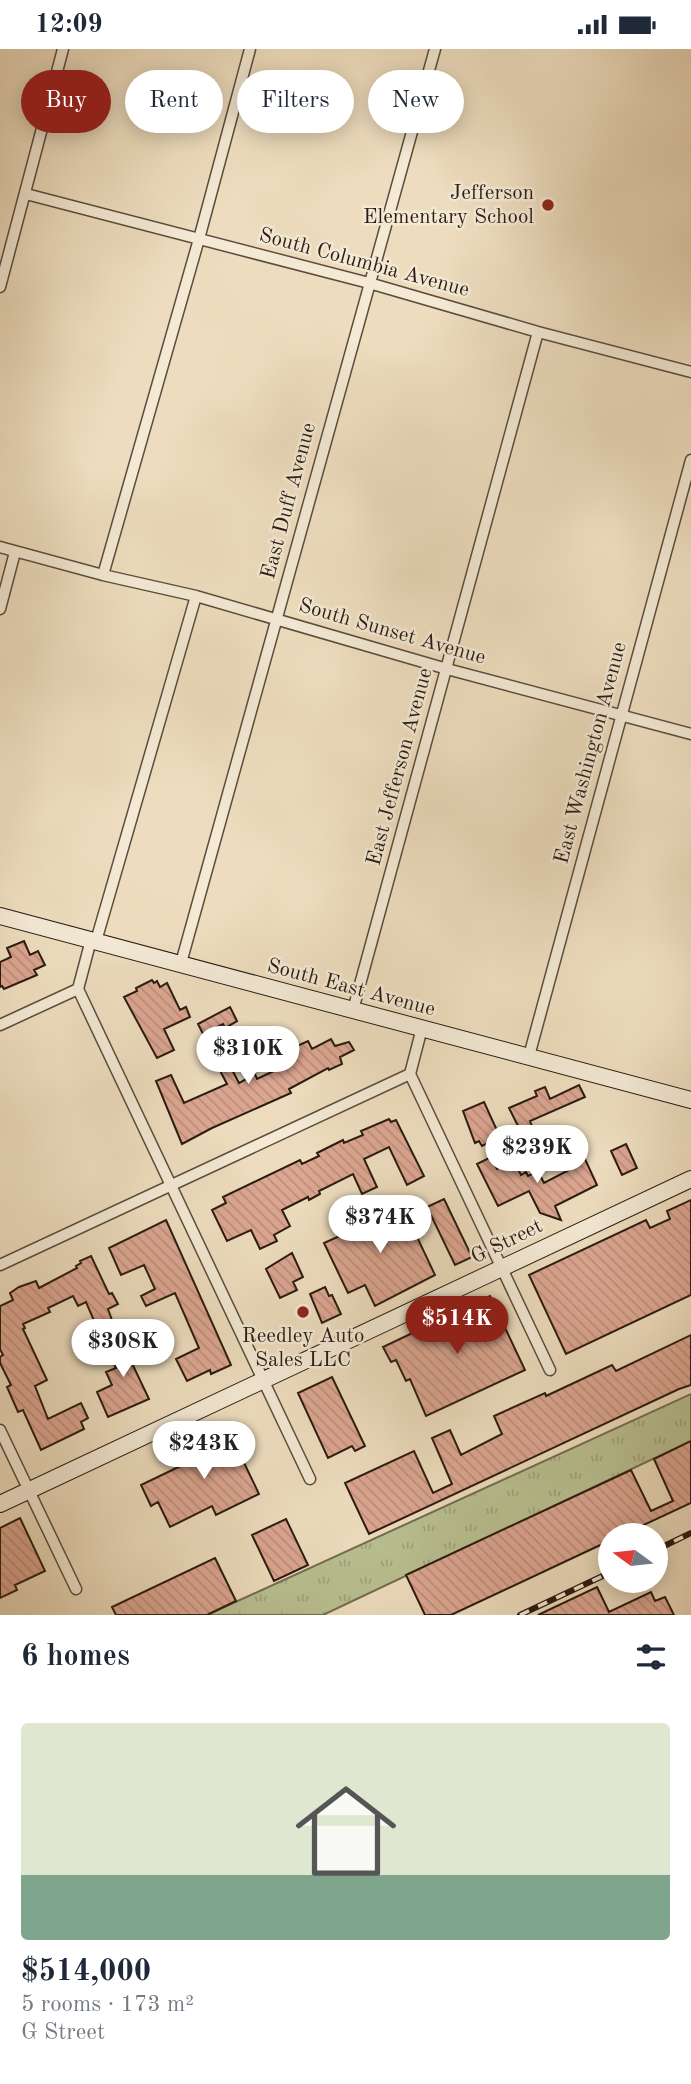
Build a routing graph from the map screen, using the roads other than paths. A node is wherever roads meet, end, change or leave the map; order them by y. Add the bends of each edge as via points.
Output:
1 (64, 49) edge
2 (250, 49) edge
3 (435, 49) edge
4 (26, 194) junction
5 (199, 239) junction
6 (369, 282) junction
7 (0, 287) edge
8 (538, 332) junction
9 (691, 372) edge
10 (691, 460) edge
11 (0, 547) edge
12 (15, 551) junction
13 (103, 575) junction
14 (196, 596) junction
15 (0, 609) edge
16 (277, 620) junction
17 (447, 669) junction
18 (621, 716) junction
19 (691, 734) edge
20 (0, 916) edge
21 (93, 940) junction
22 (181, 963) junction
23 (78, 989) junction
24 (353, 1010) junction
25 (0, 1025) edge
26 (422, 1028) junction
27 (529, 1056) junction
28 (410, 1074) junction
29 (691, 1100) edge
30 (691, 1179) edge
31 (171, 1184) junction
32 (0, 1265) edge
33 (502, 1269) junction
34 (550, 1370) dead end
35 (265, 1380) junction
36 (0, 1430) edge
37 (310, 1479) dead end
38 (29, 1491) junction
39 (0, 1504) edge
40 (76, 1589) dead end

1 - 4 street
2 - 5 street
3 - 6 street, East Duff Avenue
4 - 5 street, South Columbia Avenue
4 - 7 street
5 - 6 street, South Columbia Avenue
5 - 13 street
6 - 8 street, South Columbia Avenue
6 - 16 street, East Duff Avenue
8 - 9 street, South Columbia Avenue
8 - 17 street, East Jefferson Avenue
10 - 18 street, East Washington Avenue
11 - 12 street, South Sunset Avenue
12 - 13 street, South Sunset Avenue
12 - 15 street
13 - 14 street, South Sunset Avenue
14 - 16 street, South Sunset Avenue
14 - 21 street
16 - 17 street, South Sunset Avenue
16 - 22 street, East Duff Avenue
17 - 18 street, South Sunset Avenue
17 - 24 street, East Jefferson Avenue
18 - 19 street, South Sunset Avenue
18 - 27 street, East Washington Avenue
20 - 21 street, South East Avenue
21 - 22 street, South East Avenue
21 - 23 street
22 - 24 street, South East Avenue
23 - 25 street
23 - 31 street
24 - 26 street, South East Avenue
26 - 27 street, South East Avenue
26 - 28 street
27 - 29 street, South East Avenue
28 - 31 street
28 - 33 street
30 - 33 street, G Street
31 - 32 street
31 - 35 street
33 - 34 street
33 - 35 street, G Street
35 - 37 street
35 - 38 street, G Street
36 - 38 street
38 - 39 street, G Street
38 - 40 street

